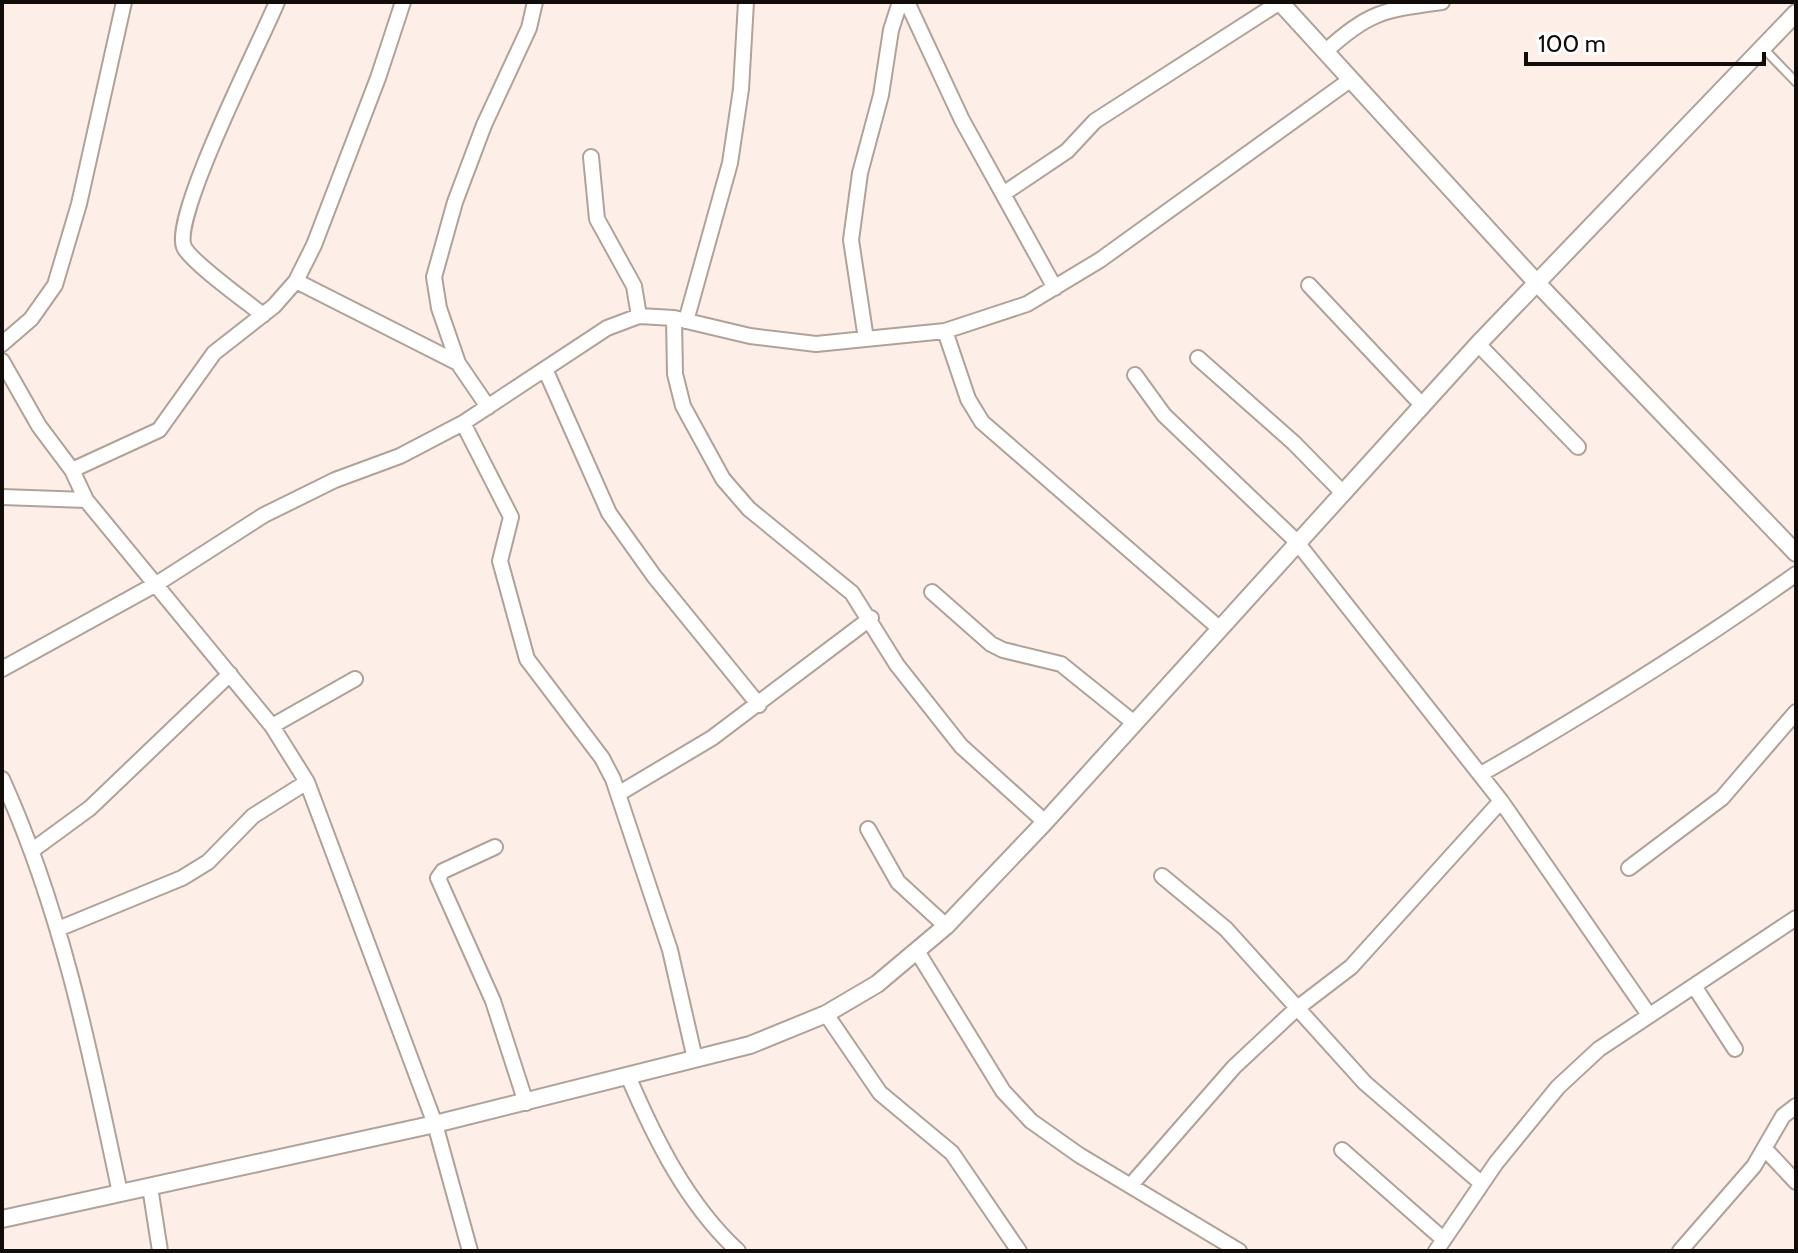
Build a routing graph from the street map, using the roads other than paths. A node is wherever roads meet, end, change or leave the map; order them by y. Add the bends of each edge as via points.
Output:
1 (124, 2) edge
2 (277, 2) edge
3 (403, 2) edge
4 (535, 2) edge
5 (746, 2) edge
6 (900, 2) edge
7 (907, 2) edge
8 (1280, 2) edge
9 (1442, 2) edge
10 (1789, 2) edge
11 (1796, 11) edge
12 (1763, 47) junction
13 (1326, 51) junction
14 (1350, 80) junction
15 (1796, 82) edge
16 (591, 157) dead end
17 (1003, 194) junction
18 (296, 281) junction
19 (1536, 282) junction
20 (1309, 285) dead end
21 (1055, 288) junction
22 (263, 315) junction
23 (639, 316) junction
24 (680, 320) junction
25 (2, 322) edge
26 (945, 331) junction
27 (8, 339) edge
28 (866, 339) junction
29 (1478, 344) junction
30 (1198, 358) dead end
31 (2, 361) edge
32 (458, 363) junction
33 (545, 369) junction
34 (1135, 375) dead end
35 (1422, 405) junction
36 (488, 407) junction
37 (463, 423) junction
38 (1578, 447) dead end
39 (72, 470) junction
40 (1342, 492) junction
41 (2, 497) edge
42 (86, 500) junction
43 (1296, 541) junction
44 (1796, 553) edge
45 (1796, 574) edge
46 (158, 583) junction
47 (932, 592) dead end
48 (871, 618) junction
49 (1219, 628) junction
50 (2, 669) edge
51 (230, 674) junction
52 (355, 679) dead end
53 (759, 705) junction
54 (1796, 712) edge
55 (1133, 722) junction
56 (272, 726) junction
57 (1481, 774) junction
58 (2, 779) edge
59 (307, 782) junction
60 (618, 794) junction
61 (1501, 801) junction
62 (1045, 822) junction
63 (868, 829) dead end
64 (495, 847) dead end
65 (34, 849) junction
66 (1629, 868) dead end
67 (1162, 876) dead end
68 (1796, 918) edge
69 (946, 926) junction
70 (58, 929) junction
71 (917, 951) junction
72 (1694, 986) junction
73 (1296, 1009) junction
74 (826, 1014) junction
75 (1649, 1015) junction
76 (1735, 1049) dead end
77 (695, 1059) junction
78 (628, 1076) junction
79 (526, 1103) junction
80 (1796, 1106) edge
81 (435, 1124) junction
82 (1342, 1150) dead end
83 (1766, 1150) junction
84 (1796, 1182) edge
85 (1481, 1183) junction
86 (1131, 1185) junction
87 (150, 1187) junction
88 (120, 1193) junction
89 (2, 1219) edge
90 (1439, 1245) edge
91 (160, 1251) edge
92 (470, 1251) edge
93 (738, 1251) edge
94 (1019, 1251) edge
95 (1239, 1251) edge
96 (1680, 1251) edge

1 - 27 street via 79,204 55,285 31,319
2 - 22 street via 212,141 182,235 187,253
3 - 18 street via 373,92
4 - 32 street via 529,28 455,202 434,277
5 - 24 street via 730,163
6 - 28 street via 860,173 851,240
7 - 17 street
8 - 13 street
8 - 17 street via 1095,121 1067,151
9 - 13 street via 1371,15
10 - 11 street
11 - 12 street
12 - 15 lane
12 - 19 street
13 - 14 street
14 - 19 street
14 - 21 street
16 - 23 street via 597,219 634,286
17 - 21 street
18 - 22 street
18 - 32 street
19 - 29 street
19 - 44 street
20 - 35 street
21 - 26 street via 1027,304
22 - 39 street via 214,353 159,430
23 - 24 street
23 - 33 street via 607,328
24 - 28 street via 816,344
24 - 48 street via 675,374 683,406 723,479 749,509 836,577
25 - 27 street
26 - 28 street
26 - 49 street via 968,399 982,422
29 - 35 street
29 - 38 street
30 - 40 street
31 - 39 street
32 - 36 street
33 - 36 street
33 - 53 street via 609,513
34 - 43 street via 1164,415
35 - 40 street
36 - 37 street
37 - 46 street via 264,515
37 - 60 street via 511,517 500,561 527,659 602,758
39 - 42 street
40 - 43 street
41 - 42 street
42 - 46 street
43 - 49 street
43 - 57 street
45 - 57 street via 1666,664
46 - 50 street
46 - 51 street
47 - 55 street via 991,644 1061,664
48 - 53 street
48 - 62 street via 897,665 961,746
49 - 55 street
51 - 56 street
51 - 65 street via 90,808
52 - 56 street
53 - 60 street
54 - 66 street via 1722,798
55 - 62 street
56 - 59 street
57 - 61 street
58 - 65 street
59 - 70 street via 253,816 208,862 182,878
59 - 81 street
60 - 77 street via 670,950
61 - 73 street via 1351,967
61 - 75 street
62 - 69 street
63 - 69 street via 898,882
64 - 79 street via 438,878 493,1001
65 - 70 street
67 - 73 street via 1226,929
68 - 72 street
69 - 71 street
70 - 88 street via 79,997
71 - 74 street via 877,984
71 - 86 street via 1003,1091 1031,1121
72 - 75 street
72 - 76 street
73 - 85 street via 1365,1083
73 - 86 street via 1234,1067
74 - 77 street via 750,1045
74 - 94 street via 880,1093 952,1153
75 - 85 street via 1599,1049 1558,1087
77 - 78 street
78 - 79 street
78 - 93 street via 671,1166
79 - 81 street
80 - 83 street via 1783,1116
81 - 87 street
81 - 92 street
82 - 90 street
83 - 84 street
83 - 96 street
85 - 90 street
86 - 95 street
87 - 88 street
87 - 91 street
88 - 89 street

